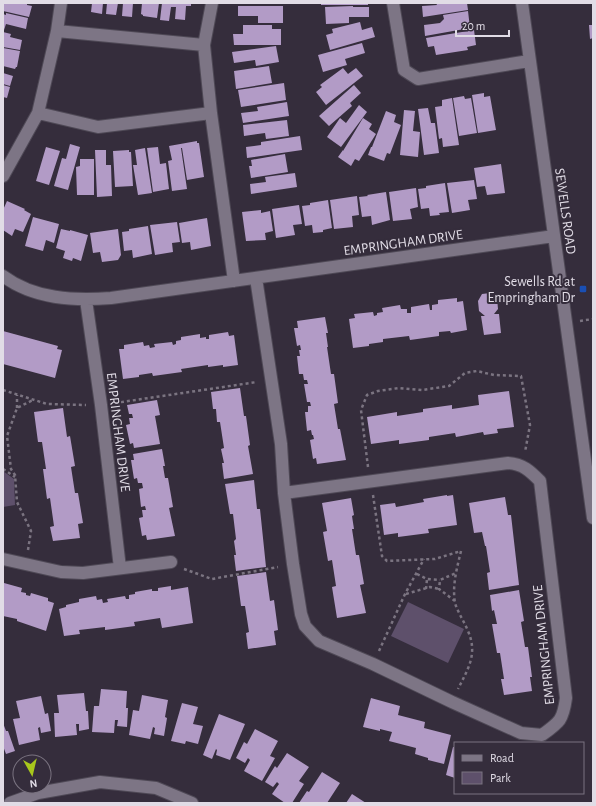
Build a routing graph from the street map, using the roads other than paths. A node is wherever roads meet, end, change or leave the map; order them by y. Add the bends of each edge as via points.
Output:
1 (61, 3) edge
2 (212, 3) edge
3 (393, 3) edge
4 (522, 3) edge
5 (57, 31) junction
6 (204, 45) junction
7 (529, 61) junction
8 (38, 113) junction
9 (212, 113) junction
10 (3, 176) edge
11 (554, 236) junction
12 (3, 276) edge
13 (256, 278) junction
14 (234, 281) junction
15 (86, 300) junction
16 (284, 493) junction
17 (593, 518) edge
18 (3, 559) edge
19 (171, 562) road end
20 (120, 568) junction
21 (10, 803) edge
22 (192, 803) edge

1 - 5 street
2 - 6 street
3 - 7 street via 404,70 418,80
4 - 7 street, SEWELLS ROAD
5 - 6 street
5 - 8 street
6 - 9 street
7 - 11 street, SEWELLS ROAD
8 - 9 street via 98,126
8 - 10 street
9 - 14 street
11 - 13 street, EMPRINGHAM DRIVE
11 - 17 street, SEWELLS ROAD
12 - 15 street, EMPRINGHAM DRIVE via 27,289 67,299
13 - 14 street, EMPRINGHAM DRIVE
13 - 16 street, EMPRINGHAM DRIVE via 281,444
14 - 15 street, EMPRINGHAM DRIVE
15 - 20 street, EMPRINGHAM DRIVE
16 - 16 street, EMPRINGHAM DRIVE via 301,614 305,626 319,641 521,732 542,735 557,724 564,714 566,698 540,481 531,471 516,463 508,463
18 - 20 street via 61,572 82,573
19 - 20 street
21 - 22 street via 38,793 100,782 156,788

